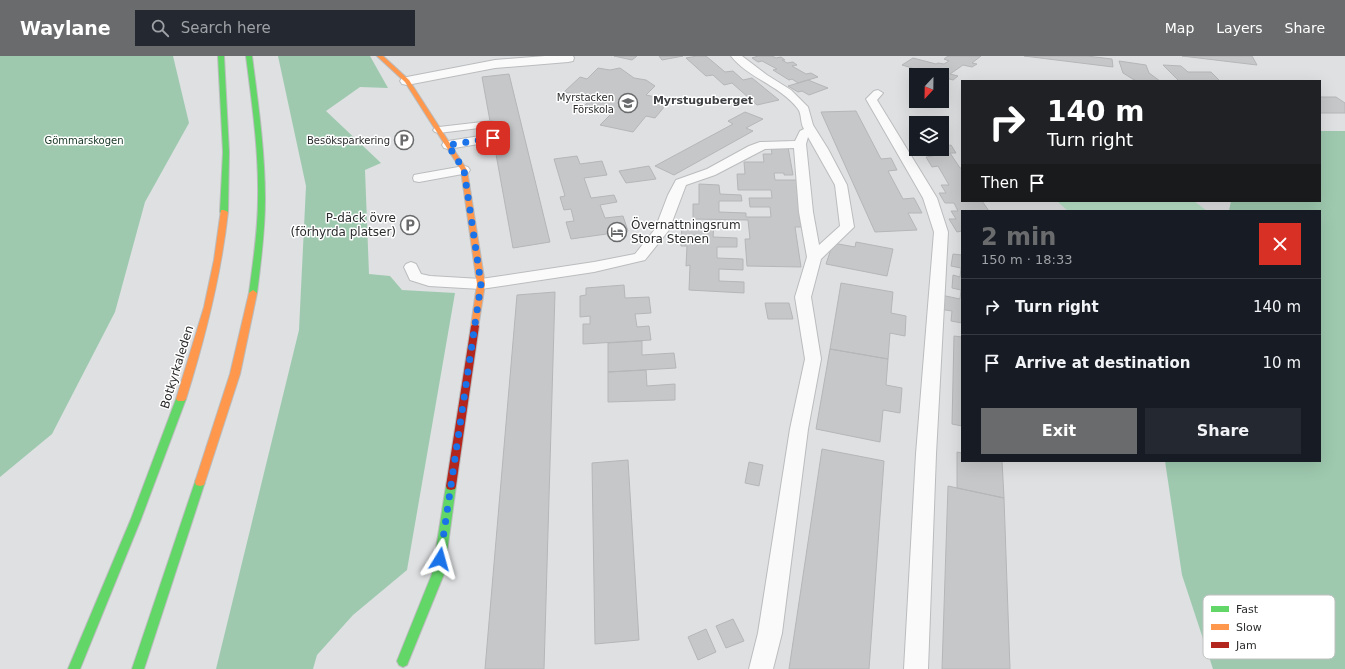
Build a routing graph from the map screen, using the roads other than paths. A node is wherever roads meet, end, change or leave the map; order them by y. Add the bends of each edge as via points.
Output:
1 (222, 56) edge
2 (249, 56) edge
3 (380, 56) edge
4 (736, 56) edge
5 (568, 58) dead end
6 (408, 81) junction
7 (878, 93) dead end
8 (491, 124) dead end
9 (807, 125) junction
10 (439, 130) junction
11 (493, 138) dead end
12 (800, 144) junction
13 (448, 145) junction
14 (464, 170) junction
15 (419, 178) dead end
16 (814, 257) junction
17 (411, 267) dead end
18 (481, 284) junction
19 (407, 665) edge
20 (74, 669) edge
21 (138, 669) edge
22 (761, 669) edge
23 (916, 669) edge

1 - 20 main road, Botkyrkaleden via 227,178 220,250 213,284 197,346 158,463
2 - 21 main road via 257,122 261,194 261,220 252,300 218,432
3 - 6 main road
4 - 9 lane via 787,92 804,109
5 - 6 street via 495,64
6 - 10 main road
7 - 23 lane via 871,99 930,198 940,232 926,446
8 - 10 lane
9 - 12 lane
9 - 16 lane via 841,185 847,227
10 - 13 main road
11 - 13 lane
12 - 16 lane via 806,212
12 - 18 lane via 764,145 711,172 681,183 662,230 640,257 594,267
13 - 14 main road
14 - 15 lane
14 - 18 main road
16 - 22 lane via 804,296 814,359 799,429 770,633
17 - 18 lane via 415,277 429,282
18 - 19 main road via 438,574

